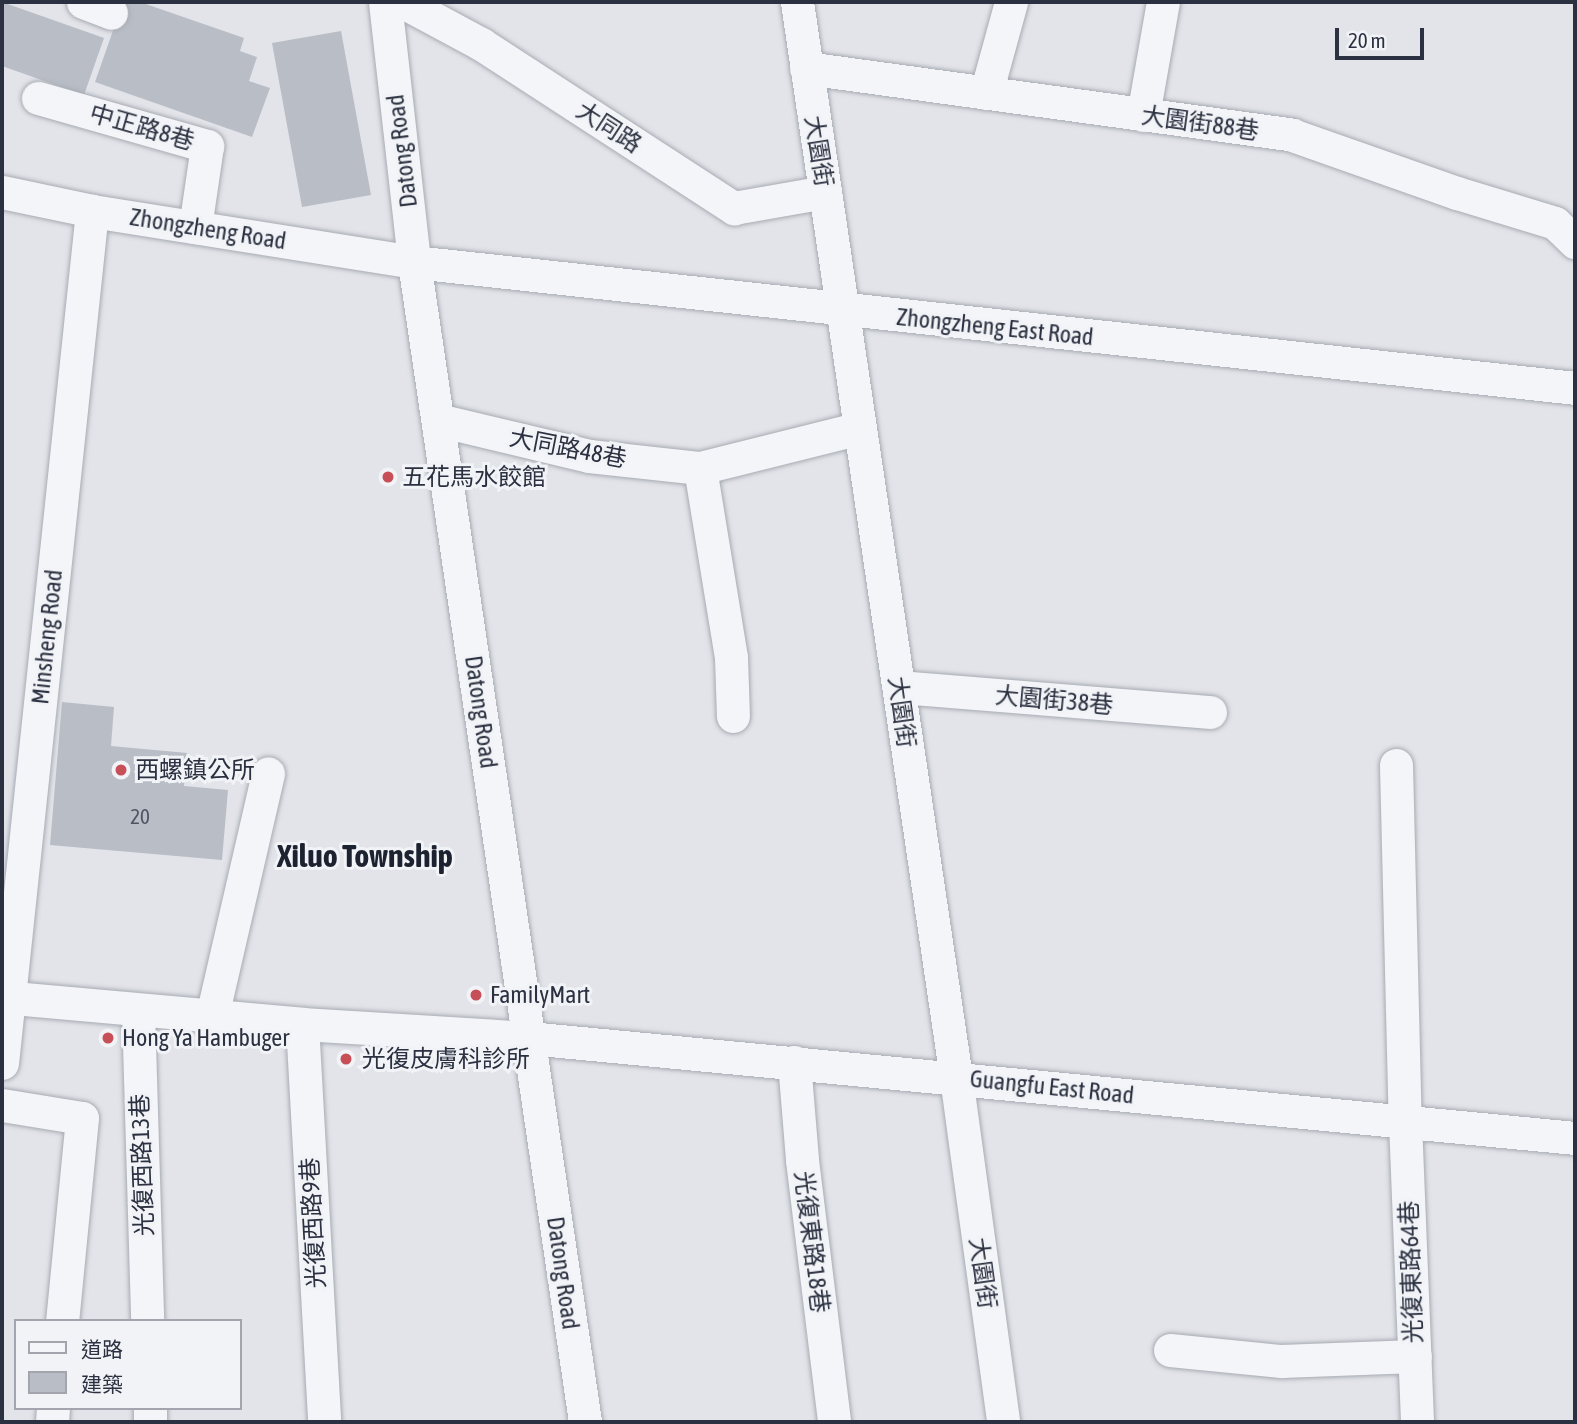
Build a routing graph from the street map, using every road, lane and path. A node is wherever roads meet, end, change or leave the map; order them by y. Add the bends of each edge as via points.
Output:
1 (385, 2) edge
2 (403, 2) edge
3 (797, 2) edge
4 (1011, 2) edge
5 (1163, 2) edge
6 (807, 68) junction
7 (986, 93) junction
8 (38, 98) dead end
9 (1143, 115) junction
10 (2, 192) edge
11 (825, 192) junction
12 (92, 211) junction
13 (195, 227) junction
14 (1575, 242) edge
15 (414, 261) junction
16 (843, 311) junction
17 (1575, 388) edge
18 (438, 420) junction
19 (860, 428) junction
20 (700, 468) junction
21 (899, 687) junction
22 (1210, 712) dead end
23 (733, 716) dead end
24 (1396, 765) dead end
25 (268, 773) dead end
26 (6, 998) edge
27 (138, 1010) junction
28 (212, 1016) junction
29 (302, 1024) junction
30 (529, 1038) junction
31 (793, 1062) junction
32 (2, 1063) edge
33 (956, 1077) junction
34 (2, 1105) edge
35 (1405, 1122) junction
36 (1575, 1138) edge
37 (62, 1319) edge
38 (147, 1319) edge
39 (1170, 1350) dead end
40 (1415, 1356) junction
41 (324, 1422) edge
42 (585, 1422) edge
43 (834, 1422) edge
44 (1003, 1422) edge
45 (1418, 1422) edge

1 - 15 street, Datong Road
2 - 11 street, 大同路 via 481,44 734,208
3 - 6 street, 大園街
4 - 7 street
5 - 9 street
6 - 7 street, 大園街88巷
6 - 11 street, 大園街
7 - 9 street, 大園街88巷
8 - 13 street, 中正路8巷 via 206,146
9 - 14 street, 大園街88巷 via 1292,135 1555,223
10 - 12 street, Zhongzheng Road
11 - 16 street, 大園街
12 - 13 street, Zhongzheng Road
12 - 26 street, Minsheng Road
13 - 15 street, Zhongzheng Road
15 - 16 street, Zhongzheng East Road
15 - 18 street, Datong Road
16 - 17 street, Zhongzheng East Road
16 - 19 street, 大園街
18 - 20 street, 大同路48巷 via 589,456
18 - 30 street, Datong Road
19 - 20 street, 大同路48巷
19 - 21 street, 大園街
20 - 23 street via 731,657
21 - 22 street, 大園街38巷
21 - 33 street, 大園街
24 - 35 street, 光復東路64巷
25 - 28 street
26 - 27 street, Guangfu East Road
26 - 32 street, Minsheng Road
27 - 28 street, Guangfu East Road
27 - 38 street, 光復西路13巷
28 - 29 street, Guangfu East Road
29 - 30 street, Guangfu East Road
29 - 41 street, 光復西路9巷
30 - 31 street, Guangfu East Road
30 - 42 street, Datong Road
31 - 33 street, Guangfu East Road
31 - 43 street, 光復東路18巷
33 - 35 street, Guangfu East Road
33 - 44 street, 大園街
34 - 37 street via 82,1118
35 - 36 street, Guangfu East Road
35 - 40 street, 光復東路64巷
39 - 40 street via 1281,1361
40 - 45 street, 光復東路64巷

